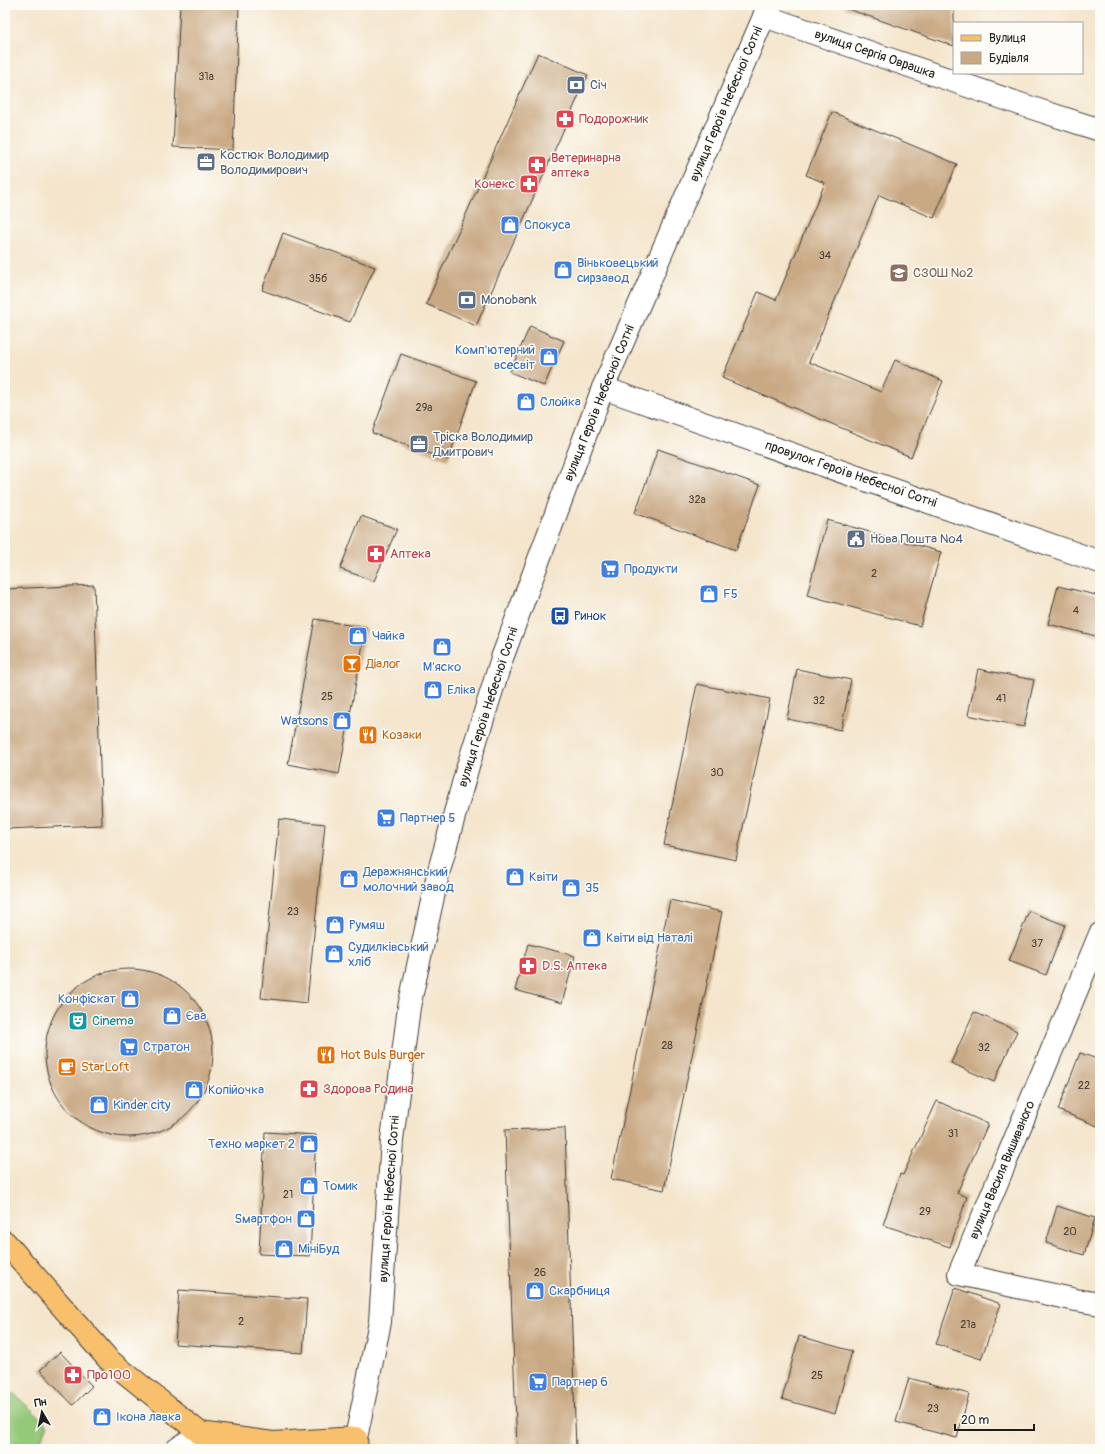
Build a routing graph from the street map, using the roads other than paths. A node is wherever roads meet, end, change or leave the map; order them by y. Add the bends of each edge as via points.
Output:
1 (766, 11) edge
2 (1100, 130) edge
3 (603, 388) junction
4 (1100, 562) edge
5 (1100, 934) edge
6 (5, 1242) edge
7 (1100, 1304) edge
8 (207, 1441) edge
9 (357, 1443) edge
10 (177, 1449) edge

1 - 2 street, вулиця Сергія Оврашка via 1016,103
1 - 3 street, вулиця Героїв Небесної Сотні
3 - 4 street, провулок Героїв Небесної Сотні
3 - 9 street, вулиця Героїв Небесної Сотні via 502,658 438,874 409,1008 392,1140 380,1322
5 - 7 street, вулиця Василя Вишиваного via 959,1274
6 - 8 main road via 109,1360
8 - 9 main road
8 - 10 street

